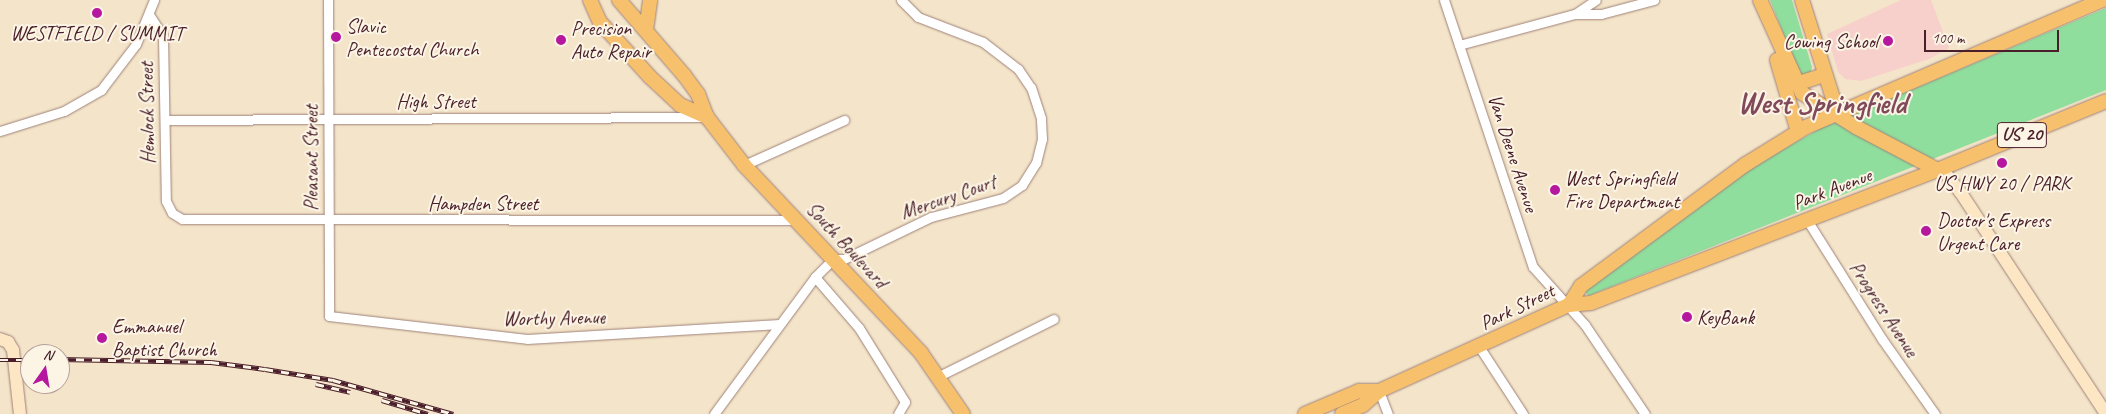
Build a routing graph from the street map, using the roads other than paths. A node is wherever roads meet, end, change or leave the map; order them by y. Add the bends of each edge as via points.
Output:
1 (154, 0) edge
2 (328, 0) edge
3 (590, 0) edge
4 (619, 0) edge
5 (650, 0) edge
6 (901, 0) edge
7 (1444, 0) edge
8 (1596, 0) edge
9 (1654, 0) edge
10 (1802, 0) edge
11 (2104, 0) edge
12 (1762, 5) edge
13 (1575, 14) junction
14 (150, 16) junction
15 (646, 30) junction
16 (1459, 45) junction
17 (1824, 75) junction
18 (1796, 84) junction
19 (2106, 101) edge
20 (1838, 114) junction
21 (707, 117) junction
22 (329, 119) junction
23 (165, 120) junction
24 (844, 120) dead end
25 (0, 132) edge
26 (1798, 132) junction
27 (744, 166) junction
28 (1938, 170) junction
29 (172, 213) joint
30 (329, 220) junction
31 (796, 220) junction
32 (1807, 220) junction
33 (833, 259) junction
34 (815, 277) junction
35 (1569, 305) junction
36 (329, 316) joint
37 (1054, 319) dead end
38 (780, 324) junction
39 (0, 339) edge
40 (1480, 348) junction
41 (939, 376) junction
42 (1379, 390) junction
43 (960, 410) edge
44 (20, 414) edge
45 (714, 414) edge
46 (898, 414) edge
47 (1304, 414) edge
48 (1342, 414) edge
49 (1388, 414) edge
50 (1523, 414) edge
51 (1645, 414) edge
52 (1935, 414) edge
53 (2106, 414) edge

1 - 14 street
2 - 22 street, Pleasant Street
3 - 21 main road, South Boulevard via 600,22 650,77 680,105
4 - 15 main road, South Boulevard
5 - 15 main road
6 - 33 street, Mercury Court via 918,17 983,42 1018,69 1039,112 1042,131 1040,154 1025,182 1003,198 931,217 844,259
7 - 16 street, Van Deene Avenue
8 - 13 street
9 - 13 street via 1601,14
10 - 17 main road
11 - 20 main road, Park Street
12 - 18 main road
12 - 26 main road
13 - 16 street
14 - 23 street, Hemlock Street via 163,36
14 - 25 street via 136,44 97,93 64,111
15 - 21 main road, South Boulevard via 698,94
16 - 35 street, Van Deene Avenue via 1533,267 1545,284
17 - 18 main road
17 - 20 main road
18 - 20 main road via 1802,94
19 - 28 main road, Park Avenue / US 20
20 - 26 main road, Park Street
20 - 28 main road via 1856,127
21 - 22 street, High Street
21 - 27 main road, South Boulevard
22 - 23 street, High Street
22 - 30 street, Pleasant Street
23 - 29 street, Hemlock Street via 166,198
24 - 27 street
26 - 35 main road, Park Street via 1746,164 1581,286
27 - 31 main road, South Boulevard
28 - 32 main road, Park Avenue
28 - 53 main road via 1946,174 1961,193
29 - 30 street, Hampden Street via 190,220
30 - 31 street, Hampden Street
30 - 36 street, Pleasant Street
31 - 33 main road, South Boulevard
32 - 35 main road, Park Avenue via 1591,303
32 - 52 street, Progress Avenue via 1882,339
33 - 34 street
33 - 41 main road, South Boulevard
34 - 38 street
34 - 46 street via 859,328 905,402
35 - 40 main road, Park Street
35 - 51 street, Van Deene Avenue
36 - 38 street, Worthy Avenue via 527,339
37 - 41 street
38 - 45 street
39 - 44 main road via 8,342 13,350
40 - 42 main road, Park Street
40 - 50 street
41 - 43 main road, South Boulevard
42 - 47 main road, Park Street via 1359,391
42 - 48 main road, Park Street via 1363,405
42 - 49 street

